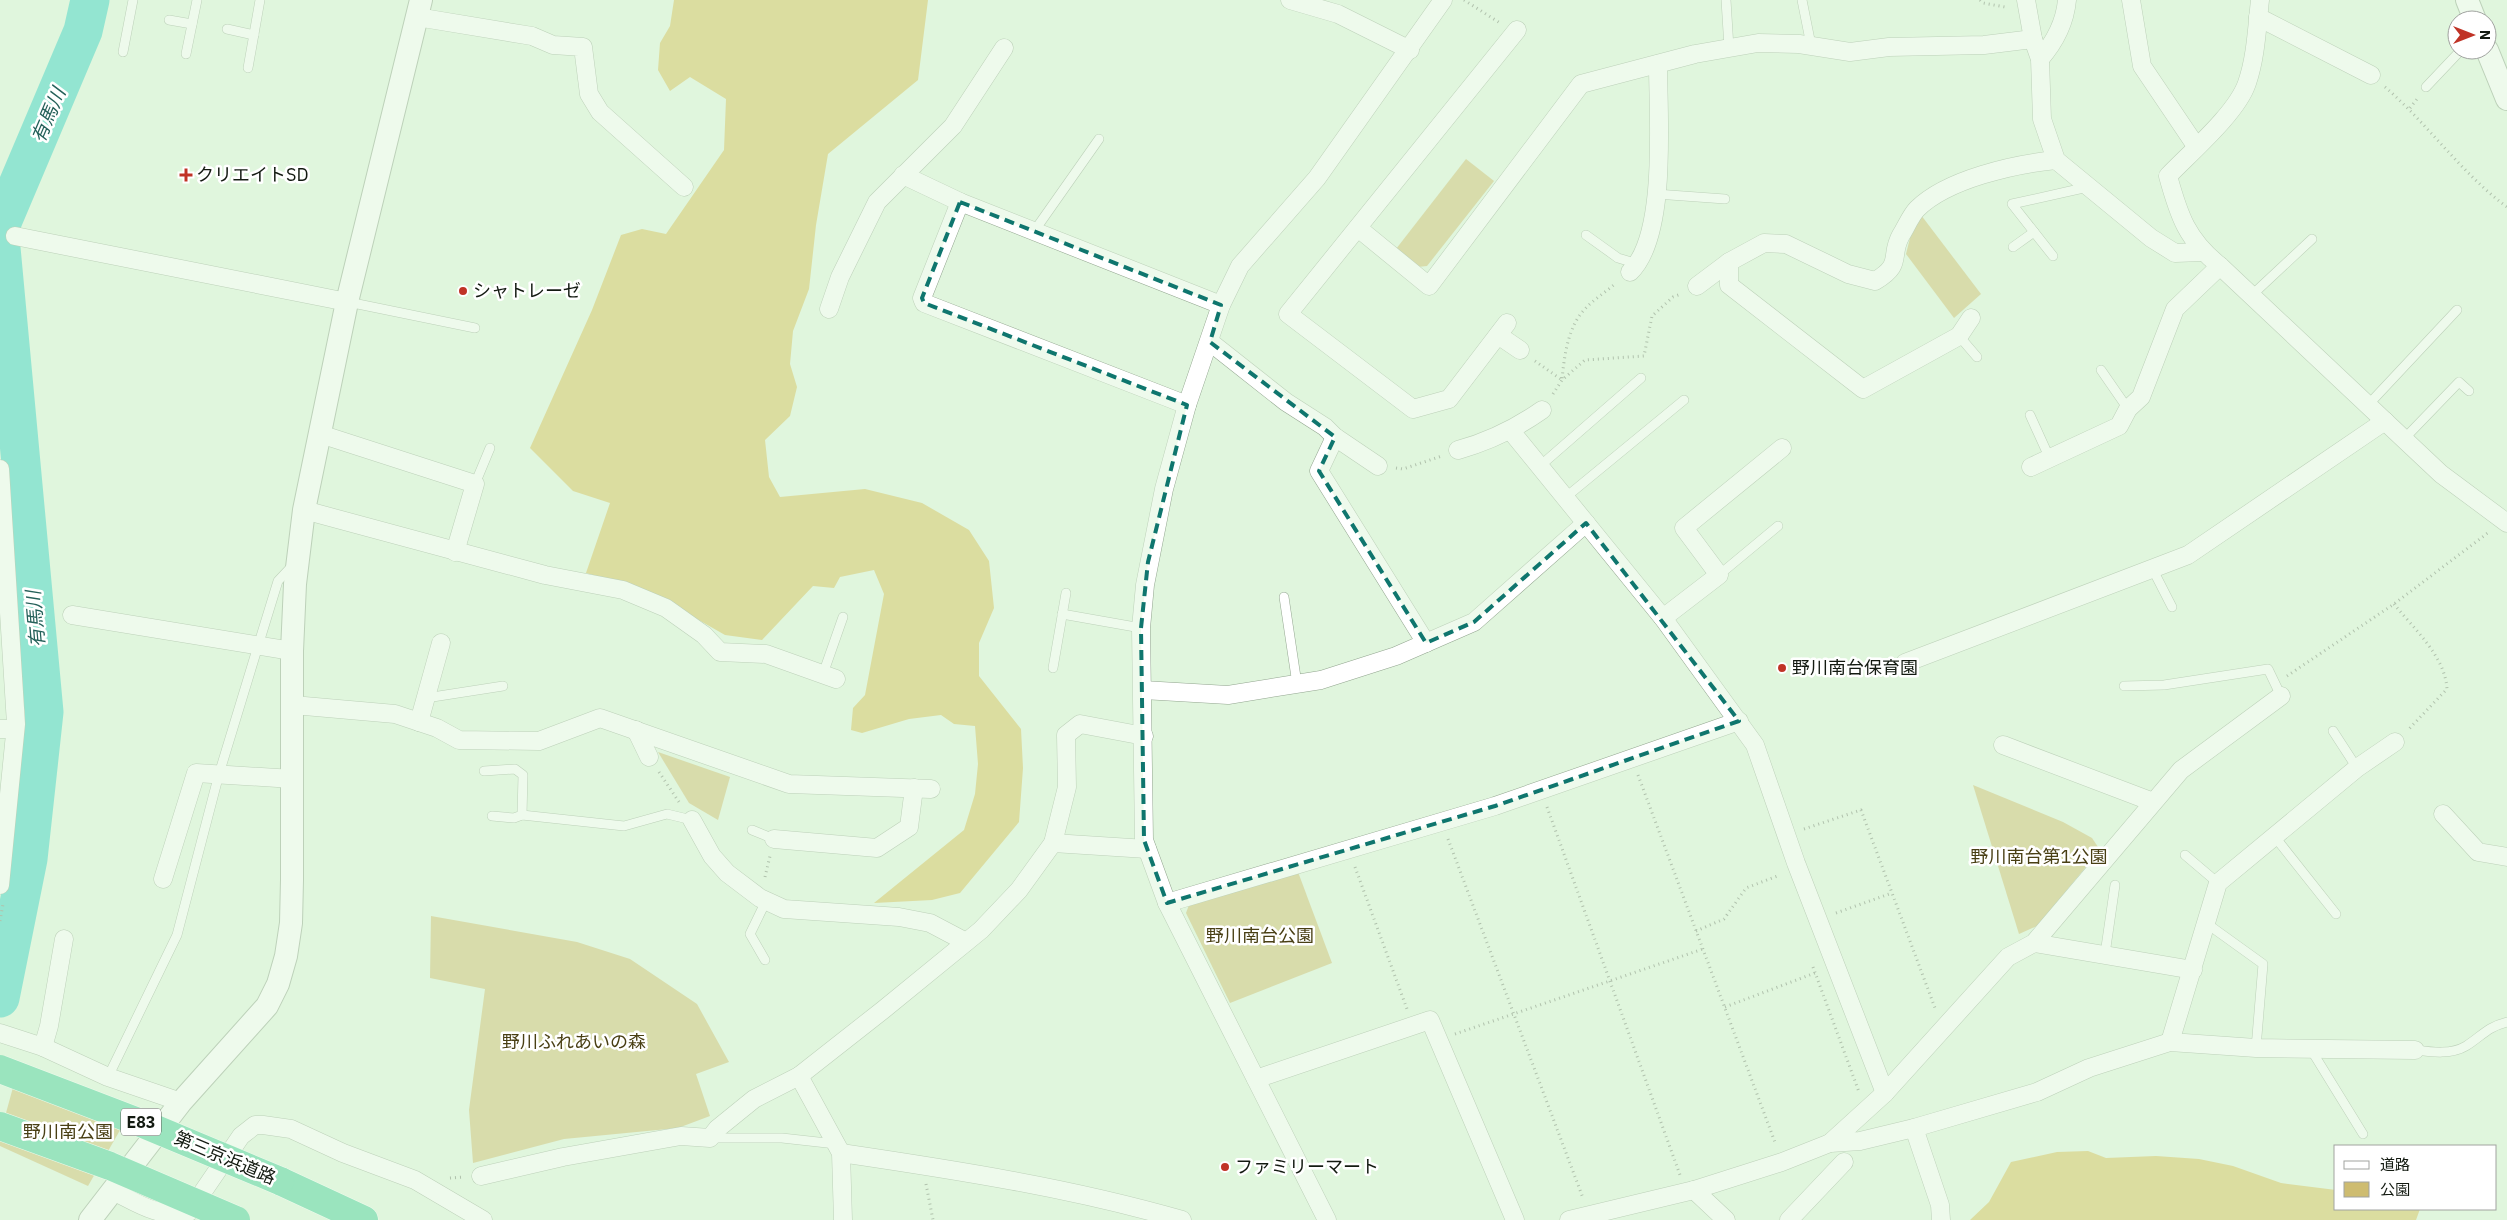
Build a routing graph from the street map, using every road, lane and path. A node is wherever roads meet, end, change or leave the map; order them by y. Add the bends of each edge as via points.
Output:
1 (133, 0) edge
2 (197, 0) edge
3 (260, 0) edge
4 (1290, 0) edge
5 (1443, 0) edge
6 (1464, 0) edge
7 (1726, 0) edge
8 (1802, 0) edge
9 (1980, 0) edge
10 (2067, 0) edge
11 (2131, 0) edge
12 (2018, 2) edge
13 (2259, 8) edge
14 (419, 9) edge
15 (169, 20) dead end
16 (192, 24) junction
17 (1512, 24) joint
18 (227, 30) dead end
19 (254, 35) junction
20 (2033, 39) junction
21 (1811, 45) junction
22 (1004, 48) dead end
23 (1729, 48) junction
24 (1410, 50) junction
25 (123, 52) dead end
26 (186, 54) dead end
27 (2040, 59) junction
28 (2452, 60) edge
29 (2491, 60) edge
30 (1658, 64) junction
31 (248, 68) dead end
32 (2371, 76) joint
33 (2426, 87) dead end
34 (2507, 99) edge
35 (1099, 139) dead end
36 (2196, 146) junction
37 (2056, 160) junction
38 (903, 175) junction
39 (684, 187) dead end
40 (2088, 187) junction
41 (1656, 194) junction
42 (1725, 199) dead end
43 (960, 202) junction
44 (2507, 206) edge
45 (1358, 228) junction
46 (1035, 230) junction
47 (2034, 232) junction
48 (1586, 235) dead end
49 (15, 236) dead end
50 (2312, 239) dead end
51 (2013, 247) dead end
52 (2202, 252) junction
53 (2052, 256) dead end
54 (1729, 262) junction
55 (2220, 266) junction
56 (1634, 268) junction
57 (1697, 286) joint
58 (2252, 295) junction
59 (347, 302) junction
60 (1221, 305) junction
61 (830, 309) dead end
62 (2456, 310) dead end
63 (1971, 318) dead end
64 (475, 328) dead end
65 (1959, 336) junction
66 (1210, 342) junction
67 (1520, 350) joint
68 (1978, 357) dead end
69 (2101, 370) dead end
70 (1641, 378) dead end
71 (1562, 380) junction
72 (2469, 390) dead end
73 (1684, 400) dead end
74 (1187, 405) junction
75 (2368, 405) junction
76 (2128, 409) junction
77 (1542, 410) joint
78 (2030, 414) dead end
79 (2385, 421) junction
80 (1512, 431) junction
81 (320, 434) junction
82 (1335, 437) junction
83 (2404, 438) junction
84 (490, 448) dead end
85 (1782, 448) dead end
86 (1458, 450) joint
87 (2050, 458) junction
88 (1378, 466) joint
89 (1540, 466) junction
90 (2031, 467) dead end
91 (0, 469) edge
92 (475, 484) junction
93 (1566, 497) junction
94 (304, 510) junction
95 (2505, 522) edge
96 (1586, 523) junction
97 (1778, 526) dead end
98 (455, 552) junction
99 (298, 559) junction
100 (2152, 568) junction
101 (1719, 575) junction
102 (4, 584) edge
103 (1066, 593) dead end
104 (1284, 597) dead end
105 (2394, 604) junction
106 (2172, 607) dead end
107 (1062, 614) junction
108 (72, 615) dead end
109 (843, 617) dead end
110 (1663, 618) junction
111 (1141, 628) junction
112 (1426, 642) junction
113 (441, 643) dead end
114 (258, 646) junction
115 (292, 652) junction
116 (1905, 663) dead end
117 (1053, 668) dead end
118 (830, 677) joint
119 (1296, 684) junction
120 (503, 686) dead end
121 (2124, 686) dead end
122 (1143, 690) junction
123 (2281, 696) junction
124 (426, 698) junction
125 (293, 705) junction
126 (1740, 721) junction
127 (419, 722) junction
128 (8, 729) edge
129 (636, 730) junction
130 (2333, 731) dead end
131 (1144, 736) junction
132 (2395, 742) joint
133 (2003, 745) dead end
134 (648, 757) joint
135 (1632, 758) junction
136 (2357, 768) junction
137 (484, 771) dead end
138 (219, 774) junction
139 (293, 778) junction
140 (1540, 790) junction
141 (2153, 802) junction
142 (2443, 814) dead end
143 (522, 815) junction
144 (492, 816) dead end
145 (692, 820) junction
146 (1441, 822) junction
147 (752, 830) dead end
148 (1787, 835) junction
149 (2275, 837) junction
150 (774, 839) junction
151 (1053, 843) junction
152 (1147, 849) junction
153 (1349, 850) junction
154 (2185, 856) dead end
155 (2507, 857) edge
156 (1780, 875) dead end
157 (163, 879) dead end
158 (2218, 883) junction
159 (0, 885) edge
160 (2115, 885) dead end
161 (1892, 893) junction
162 (763, 899) junction
163 (1167, 904) junction
164 (2336, 914) dead end
165 (1818, 920) junction
166 (2206, 923) junction
167 (1696, 931) junction
168 (64, 939) dead end
169 (966, 942) junction
170 (2034, 943) junction
171 (1703, 949) junction
172 (2105, 954) junction
173 (765, 960) dead end
174 (2193, 970) junction
175 (1815, 973) dead end
176 (1610, 981) junction
177 (1725, 1007) junction
178 (1514, 1013) junction
179 (2507, 1022) edge
180 (1413, 1026) junction
181 (1943, 1028) junction
182 (0, 1033) edge
183 (1438, 1040) junction
184 (2170, 1042) junction
185 (43, 1047) junction
186 (2256, 1048) junction
187 (2310, 1048) junction
188 (2415, 1050) joint
189 (0, 1069) edge
190 (799, 1076) junction
191 (108, 1077) junction
192 (1256, 1079) junction
193 (1885, 1093) junction
194 (182, 1102) junction
195 (0, 1126) edge
196 (1914, 1128) junction
197 (2363, 1134) dead end
198 (710, 1138) junction
199 (1830, 1143) junction
200 (839, 1149) junction
201 (1782, 1162) junction
202 (1844, 1162) dead end
203 (923, 1165) junction
204 (481, 1176) dead end
205 (1690, 1190) junction
206 (113, 1191) junction
207 (1589, 1215) junction
208 (90, 1220) edge
209 (236, 1220) edge
210 (364, 1220) edge
211 (483, 1220) edge
212 (843, 1220) edge
213 (933, 1220) edge
214 (1182, 1220) edge
215 (1327, 1220) edge
216 (1515, 1220) edge
217 (1569, 1220) edge
218 (1726, 1220) edge
219 (1789, 1220) edge
220 (1941, 1220) edge

1 - 25 lane
2 - 16 lane
3 - 19 lane
4 - 24 street via 1338,14
5 - 24 street
6 - 17 path via 1502,24
7 - 23 lane
8 - 21 lane
9 - 12 path via 2005,7
10 - 27 street via 2052,45
11 - 36 street via 2142,66
12 - 20 street
13 - 32 street
13 - 36 street via 2247,85 2226,116
14 - 39 street via 532,36 552,45 583,47 589,94 600,112
14 - 59 street
15 - 16 lane
16 - 26 lane
17 - 45 street
18 - 19 lane
19 - 31 lane
20 - 21 street via 1984,45 1889,47 1850,52
20 - 27 street
21 - 23 street via 1758,43
22 - 38 street via 953,126
23 - 30 street
24 - 60 street via 1317,178 1240,266
27 - 37 street via 2042,120
28 - 33 lane
29 - 34 street
30 - 41 street
30 - 45 street via 1581,84 1429,286
32 - 44 path via 2410,108 2484,190
35 - 46 lane
36 - 52 street via 2168,176 2180,218
37 - 40 street
37 - 54 street via 2024,163 1956,184 1917,209 1900,238 1896,260 1889,273 1875,282 1848,274 1786,244 1764,243
38 - 43 street
38 - 61 street via 877,202 840,276
40 - 47 lane via 2012,204
40 - 52 street via 2151,238 2175,252
41 - 42 lane
41 - 56 street via 1652,233
43 - 46 street
43 - 74 street via 922,298 924,304
45 - 67 street via 1288,314 1413,409 1450,399 1502,329
46 - 60 street
47 - 51 lane
47 - 53 lane
48 - 56 lane
49 - 59 street
50 - 58 lane
52 - 55 street
54 - 57 street
54 - 65 street via 1729,285 1863,389
55 - 58 street
55 - 76 street via 2175,309 2141,397
56 - 71 path via 1579,316 1565,350
57 - 71 path via 1672,297 1652,316 1644,356 1586,360
58 - 75 street
59 - 64 lane
59 - 81 street
60 - 66 street
62 - 75 lane
63 - 65 street
65 - 68 lane
66 - 74 street
66 - 82 street
67 - 71 path
69 - 76 lane
70 - 89 lane
71 - 77 path
72 - 83 lane via 2459,382
73 - 93 lane
74 - 111 street via 1148,562
75 - 79 street
76 - 87 street via 2119,426
77 - 80 street
78 - 87 lane
79 - 83 street
79 - 100 street via 2188,555
80 - 86 street
80 - 89 street
81 - 92 street
81 - 94 street
82 - 88 street
82 - 112 street via 1319,471
83 - 95 street via 2441,474
84 - 92 lane
85 - 101 street via 1684,528
86 - 88 path via 1404,469
87 - 90 street
89 - 93 street
91 - 102 street
92 - 98 street
93 - 96 street
94 - 98 street
94 - 99 street
95 - 105 path
96 - 110 street
96 - 112 street via 1474,622
97 - 101 lane
98 - 118 street via 623,590 666,608 704,635 720,652 766,654
99 - 114 lane via 278,581
99 - 115 street
100 - 106 lane
100 - 116 street
101 - 110 street
102 - 128 street
103 - 107 lane
104 - 119 lane
105 - 123 path via 2287,676
105 - 132 path via 2437,658 2446,677 2447,689
107 - 111 lane
107 - 117 lane
108 - 114 street
109 - 118 lane
110 - 126 street
111 - 122 street
112 - 119 street via 1396,656
113 - 124 street
114 - 115 street
114 - 138 lane
115 - 125 street
119 - 122 street via 1228,696
120 - 124 lane
121 - 123 lane via 2164,685 2268,669
122 - 131 street
123 - 141 street via 2181,770
124 - 127 street
125 - 127 street via 395,714
125 - 139 street
126 - 135 street
126 - 148 street via 1755,745
127 - 129 street via 459,740 539,741 600,718
128 - 159 street
129 - 134 street
129 - 150 street via 789,784 922,788 909,827 876,848
130 - 136 lane
131 - 151 street via 1080,724 1066,735 1067,787
131 - 152 street via 1144,840
132 - 136 street
133 - 141 street
134 - 145 path
135 - 140 street
135 - 167 path
136 - 149 street
137 - 143 lane via 515,769 523,775
138 - 139 street
138 - 157 street via 196,773
138 - 191 lane via 177,935
139 - 194 street via 291,923 278,984 268,1006
140 - 146 street
140 - 176 path
141 - 170 street
142 - 155 street via 2478,852
143 - 144 lane via 514,818
143 - 145 lane via 624,826 667,814
145 - 162 street via 712,856 727,873
146 - 153 street
146 - 178 path
147 - 150 lane
148 - 161 path via 1861,810
148 - 165 street
149 - 158 street
149 - 164 lane
150 - 162 path
151 - 152 street
151 - 169 street via 1019,890
152 - 163 street
153 - 163 street
153 - 180 path
154 - 158 lane
156 - 167 path via 1746,888 1724,919
158 - 166 street
160 - 172 lane
161 - 165 path
161 - 181 path
162 - 169 street via 784,909 899,917 930,923
162 - 173 lane via 750,934
163 - 192 street
165 - 193 street
166 - 174 street
166 - 186 lane via 2263,964
167 - 171 path
168 - 185 street
169 - 190 street
170 - 172 street
170 - 181 street via 2008,957
171 - 176 path
171 - 177 path
172 - 174 street
174 - 184 street
175 - 177 path
176 - 178 path
176 - 205 path
177 - 201 path
178 - 183 path
178 - 207 path
179 - 188 lane via 2488,1029 2465,1047 2443,1053
180 - 183 street via 1430,1020
180 - 192 street
181 - 193 street
182 - 185 street
183 - 216 street
184 - 186 street
184 - 196 street via 2089,1068 2037,1092
185 - 191 street
186 - 187 street
187 - 188 street
187 - 197 lane
189 - 210 highway, 第三京浜道路 / E83, bridge via 141,1122
190 - 198 street via 754,1099
190 - 200 street
191 - 194 street
192 - 215 street
193 - 199 street
194 - 206 street
195 - 209 highway, bridge via 110,1166
196 - 199 street via 1860,1141
196 - 220 street via 1940,1205
198 - 200 lane via 782,1138
198 - 204 street via 681,1136 563,1157
199 - 201 street
200 - 203 street
200 - 212 street
201 - 205 street
202 - 219 street
203 - 213 path
203 - 214 street via 1141,1208
205 - 207 street
205 - 218 street
206 - 208 street
206 - 211 street via 154,1211 173,1215 189,1212 241,1136 255,1125 263,1125 291,1129 415,1180
207 - 217 street

